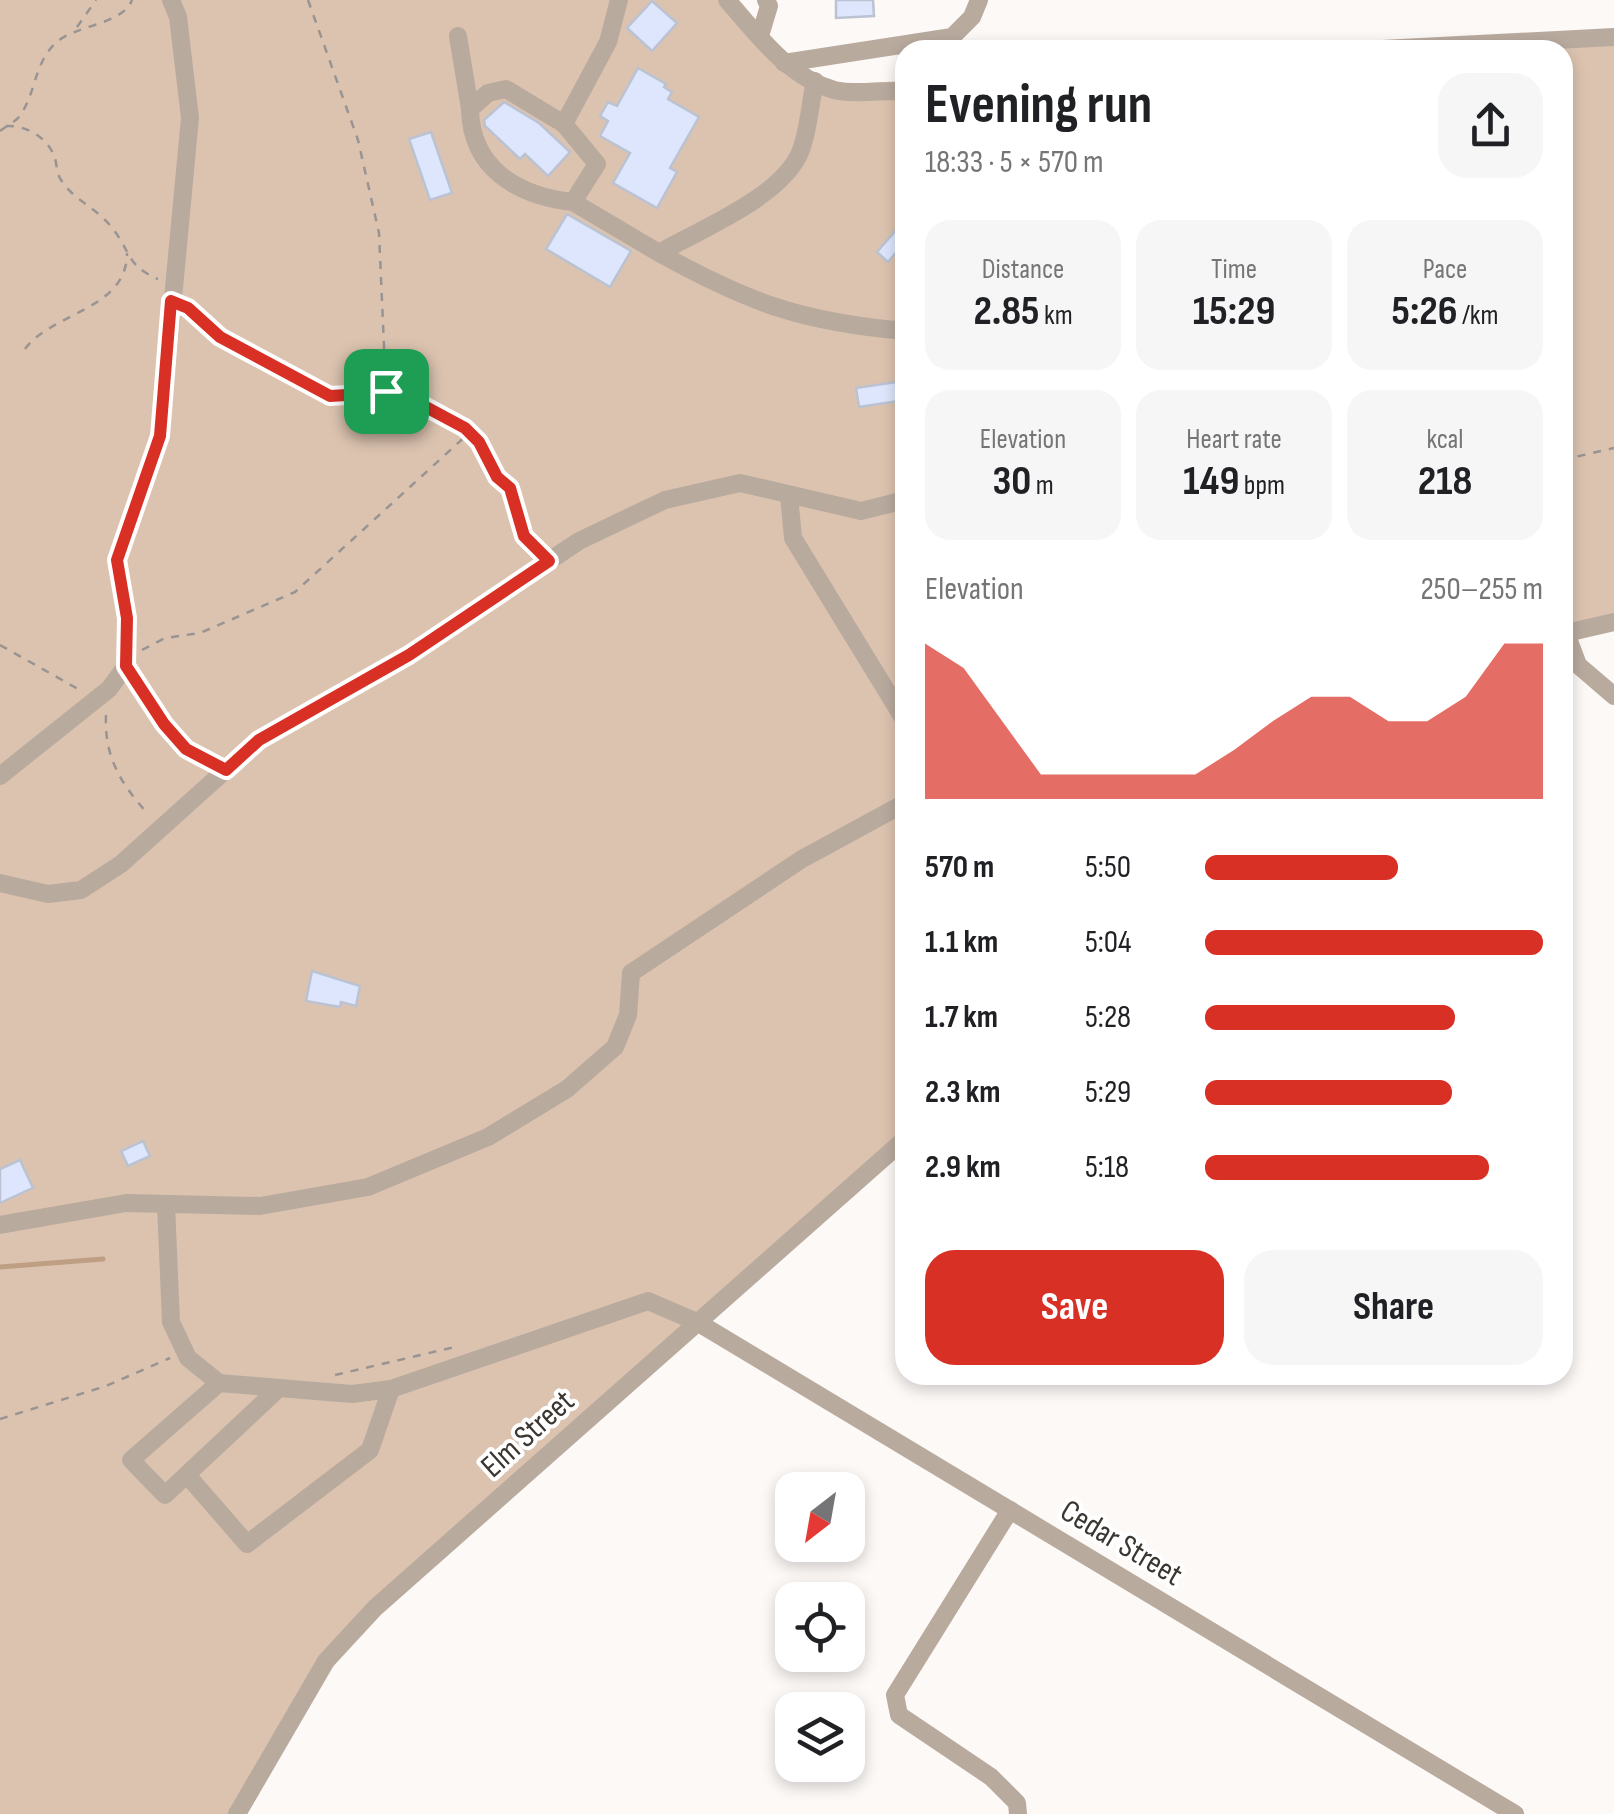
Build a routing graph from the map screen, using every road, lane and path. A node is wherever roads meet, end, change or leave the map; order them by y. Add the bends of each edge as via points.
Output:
1 (96, 0) edge
2 (132, 0) edge
3 (171, 0) edge
4 (308, 0) edge
5 (619, 0) edge
6 (727, 0) edge
7 (766, 0) edge
8 (979, 0) edge
9 (76, 28) junction
10 (458, 36) dead end
11 (760, 36) junction
12 (1614, 38) edge
13 (933, 40) edge
14 (1572, 40) edge
15 (895, 46) edge
16 (784, 63) junction
17 (815, 82) junction
18 (895, 90) edge
19 (470, 109) junction
20 (564, 124) junction
21 (6, 126) junction
22 (0, 131) edge
23 (573, 202) junction
24 (127, 252) junction
25 (659, 253) junction
26 (171, 294) junction
27 (895, 329) edge
28 (25, 350) dead end
29 (386, 391) junction
30 (469, 433) junction
31 (1614, 448) edge
32 (1573, 457) edge
33 (789, 495) junction
34 (895, 502) edge
35 (549, 561) junction
36 (1614, 622) edge
37 (1573, 632) edge
38 (0, 645) edge
39 (1573, 654) edge
40 (126, 660) junction
41 (103, 694) junction
42 (1614, 696) edge
43 (895, 705) edge
44 (226, 770) junction
45 (0, 776) edge
46 (895, 808) edge
47 (161, 828) junction
48 (0, 883) edge
49 (895, 1149) edge
50 (166, 1204) junction
51 (0, 1225) edge
52 (697, 1322) junction
53 (185, 1352) junction
54 (487, 1357) junction
55 (323, 1378) dead end
56 (220, 1383) junction
57 (391, 1389) junction
58 (277, 1390) junction
59 (0, 1419) edge
60 (187, 1475) junction
61 (1010, 1510) junction
62 (238, 1814) edge
63 (1018, 1814) edge
64 (1515, 1814) edge

1 - 9 path
2 - 9 path via 110,19
3 - 26 street via 190,118
4 - 29 path via 358,140 379,233
5 - 20 street via 608,42
6 - 11 street
7 - 11 street
8 - 13 street via 952,37
9 - 21 path via 40,60 18,118
10 - 19 street
11 - 16 street
12 - 14 street
15 - 16 street
16 - 17 street
17 - 18 street via 837,91
17 - 25 street via 806,132 774,188
19 - 20 street via 488,92 506,89
19 - 23 street via 470,132 502,181
20 - 23 street via 597,164
21 - 22 path
21 - 24 path via 43,140 58,174 108,221
23 - 25 street
24 - 26 path via 137,272
24 - 28 path via 127,266 104,300 36,334
25 - 27 street via 774,310
26 - 29 path via 220,337 330,396
26 - 40 street via 160,436 117,560
29 - 30 path via 430,406
30 - 35 path via 510,488 524,536
30 - 40 path via 295,592 200,634 165,638
31 - 32 path
33 - 34 street via 861,511
33 - 35 street via 740,483 665,500
33 - 43 street via 793,538
35 - 44 street via 409,655 259,740
36 - 37 street
38 - 41 path
39 - 42 street
40 - 41 street
40 - 44 path via 186,749
41 - 45 street
41 - 47 path via 113,767
44 - 47 street
46 - 50 street via 802,859 631,972 628,1015 615,1048 567,1089 488,1137 368,1187 260,1206
47 - 48 street via 81,890 48,894
49 - 52 street, Elm Street
50 - 51 street via 126,1203
50 - 53 street via 171,1322
52 - 54 street, Cedar Street via 648,1301
52 - 61 street, Cedar Street
52 - 62 street, Elm Street via 374,1608 326,1662
53 - 56 street
53 - 59 path via 106,1386
54 - 55 path via 464,1345
54 - 57 street, Cedar Street
56 - 58 street, Cedar Street
56 - 60 street via 130,1460 166,1496
57 - 58 street, Cedar Street
57 - 60 street via 370,1450 247,1544
58 - 60 street
61 - 63 street via 894,1705 899,1715 991,1777 1017,1803
61 - 64 street, Cedar Street

